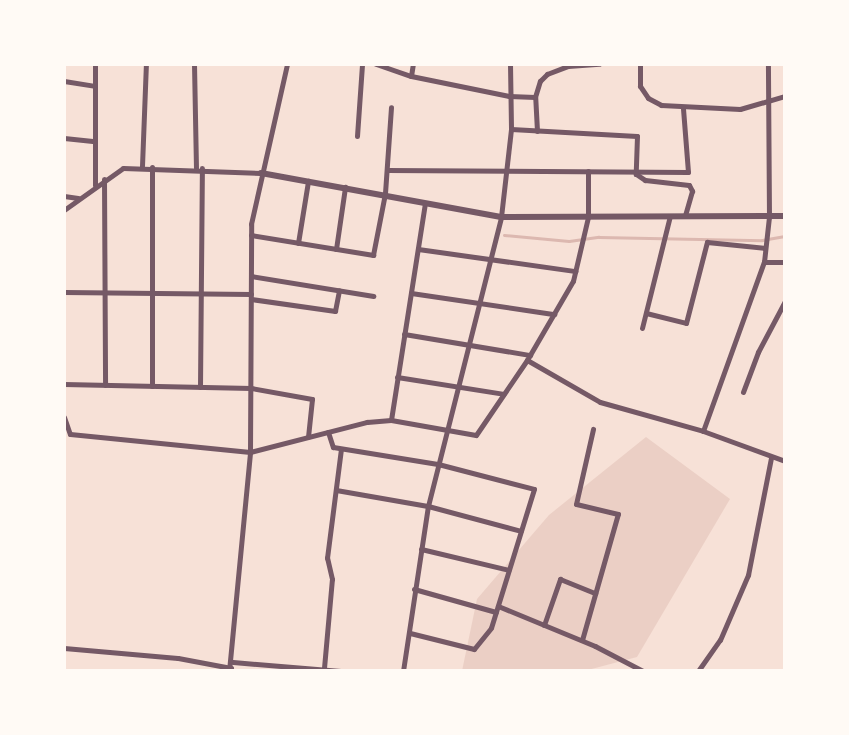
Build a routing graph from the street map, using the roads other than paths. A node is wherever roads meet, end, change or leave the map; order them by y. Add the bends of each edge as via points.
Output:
1 (95, 64) edge
2 (146, 64) edge
3 (194, 64) edge
4 (287, 64) edge
5 (362, 64) edge
6 (376, 64) edge
7 (413, 64) edge
8 (510, 64) edge
9 (599, 64) edge
10 (640, 64) edge
11 (768, 64) edge
12 (411, 76) junction
13 (64, 81) edge
14 (95, 86) junction
15 (509, 96) junction
16 (785, 96) edge
17 (535, 97) junction
18 (767, 100) junction
19 (391, 107) dead end
20 (683, 108) junction
21 (511, 129) junction
22 (537, 131) junction
23 (357, 136) dead end
24 (64, 138) edge
25 (95, 141) junction
26 (142, 166) junction
27 (152, 167) junction
28 (199, 168) junction
29 (387, 170) junction
30 (507, 170) junction
31 (588, 171) junction
32 (636, 172) junction
33 (261, 173) junction
34 (104, 179) junction
35 (308, 179) junction
36 (95, 185) junction
37 (345, 187) junction
38 (385, 193) junction
39 (64, 196) edge
40 (78, 198) junction
41 (425, 204) junction
42 (64, 210) edge
43 (670, 216) junction
44 (685, 216) junction
45 (785, 216) edge
46 (501, 217) junction
47 (588, 217) junction
48 (769, 217) junction
49 (251, 235) junction
50 (298, 243) junction
51 (765, 248) junction
52 (336, 249) junction
53 (418, 249) junction
54 (491, 260) junction
55 (764, 262) junction
56 (785, 262) edge
57 (575, 271) junction
58 (251, 276) junction
59 (339, 290) junction
60 (64, 292) edge
61 (104, 293) junction
62 (411, 293) junction
63 (152, 294) junction
64 (200, 294) junction
65 (251, 296) junction
66 (373, 296) dead end
67 (785, 301) edge
68 (481, 302) junction
69 (646, 313) junction
70 (554, 314) junction
71 (642, 328) dead end
72 (404, 334) junction
73 (471, 344) junction
74 (529, 357) junction
75 (397, 377) junction
76 (64, 384) edge
77 (105, 385) junction
78 (461, 385) junction
79 (152, 386) junction
80 (200, 387) junction
81 (251, 388) junction
82 (743, 392) dead end
83 (504, 394) junction
84 (64, 417) edge
85 (391, 420) junction
86 (447, 429) junction
87 (593, 429) dead end
88 (703, 431) junction
89 (328, 432) junction
90 (308, 437) junction
91 (341, 449) junction
92 (250, 452) junction
93 (771, 458) junction
94 (785, 461) edge
95 (438, 464) junction
96 (336, 490) junction
97 (428, 506) junction
98 (521, 531) junction
99 (421, 549) junction
100 (509, 570) junction
101 (414, 589) junction
102 (595, 593) junction
103 (497, 609) junction
104 (544, 625) junction
105 (410, 633) junction
106 (582, 640) junction
107 (64, 648) edge
108 (231, 667) edge
109 (324, 668) junction
110 (341, 671) edge
111 (403, 671) edge
112 (643, 671) edge
113 (698, 671) edge

1 - 14 street
2 - 26 street
3 - 28 street
4 - 33 street
5 - 23 street
6 - 12 street
7 - 12 street
8 - 15 street
9 - 17 street via 547,74
10 - 20 street via 640,86 648,98
11 - 18 street
12 - 15 street
13 - 14 street
14 - 25 street
15 - 17 street
15 - 21 street
16 - 18 street
17 - 22 street
18 - 20 street via 740,109
18 - 48 street
19 - 29 street
20 - 32 street via 688,172
21 - 22 street
21 - 30 street
22 - 32 street via 637,136
24 - 25 street
25 - 36 street
26 - 27 street
26 - 34 street via 123,168
27 - 28 street
27 - 63 street
28 - 33 street
28 - 64 street
29 - 30 street
29 - 38 street
30 - 31 street
30 - 46 street
31 - 32 street
31 - 47 street
32 - 44 street via 645,180 689,185
33 - 35 street
33 - 49 street
34 - 36 street
34 - 61 street
35 - 37 street
35 - 50 street
36 - 40 street
37 - 38 street
37 - 52 street
38 - 41 street
38 - 52 street via 373,255
39 - 40 street
40 - 42 street
41 - 46 street
41 - 53 street
43 - 44 street
43 - 47 street
43 - 69 street
44 - 48 street
45 - 48 street
46 - 47 street
46 - 54 street
47 - 57 street
48 - 51 street
49 - 50 street
49 - 58 street
50 - 52 street
51 - 55 street
51 - 69 street via 707,242 686,323
53 - 54 street
53 - 62 street
54 - 57 street
54 - 68 street
55 - 56 street
55 - 88 street
57 - 70 street
58 - 59 street
58 - 65 street
59 - 65 street via 335,311
59 - 66 street
60 - 61 street
61 - 63 street
61 - 77 street
62 - 68 street
62 - 72 street
63 - 64 street
63 - 79 street
64 - 65 street
64 - 80 street
65 - 81 street
67 - 82 street
68 - 70 street
68 - 73 street
69 - 71 street
70 - 74 street
72 - 73 street
72 - 75 street
73 - 74 street
73 - 78 street
74 - 83 street
74 - 88 street via 600,402
75 - 78 street
75 - 85 street
76 - 77 street
77 - 79 street
78 - 83 street
78 - 86 street
79 - 80 street
80 - 81 street
81 - 90 street via 312,399
81 - 92 street
83 - 86 street via 476,435
84 - 92 street via 70,434
85 - 86 street
85 - 89 street
86 - 95 street
87 - 102 street via 576,504 618,514
88 - 93 street
89 - 90 street
89 - 91 street via 333,447
90 - 92 street
91 - 95 street
91 - 96 street
92 - 108 street
93 - 94 street
93 - 113 street via 748,575 720,640
95 - 97 street
95 - 98 street via 534,489
96 - 97 street
96 - 109 street via 327,558 332,579
97 - 98 street
97 - 99 street
98 - 100 street
99 - 100 street
99 - 101 street
100 - 103 street
101 - 103 street
101 - 105 street
102 - 104 street via 560,579
102 - 106 street
103 - 104 street
103 - 105 street via 491,628 474,649
104 - 106 street
105 - 111 street
106 - 112 street
107 - 108 street
108 - 109 street
109 - 110 street

